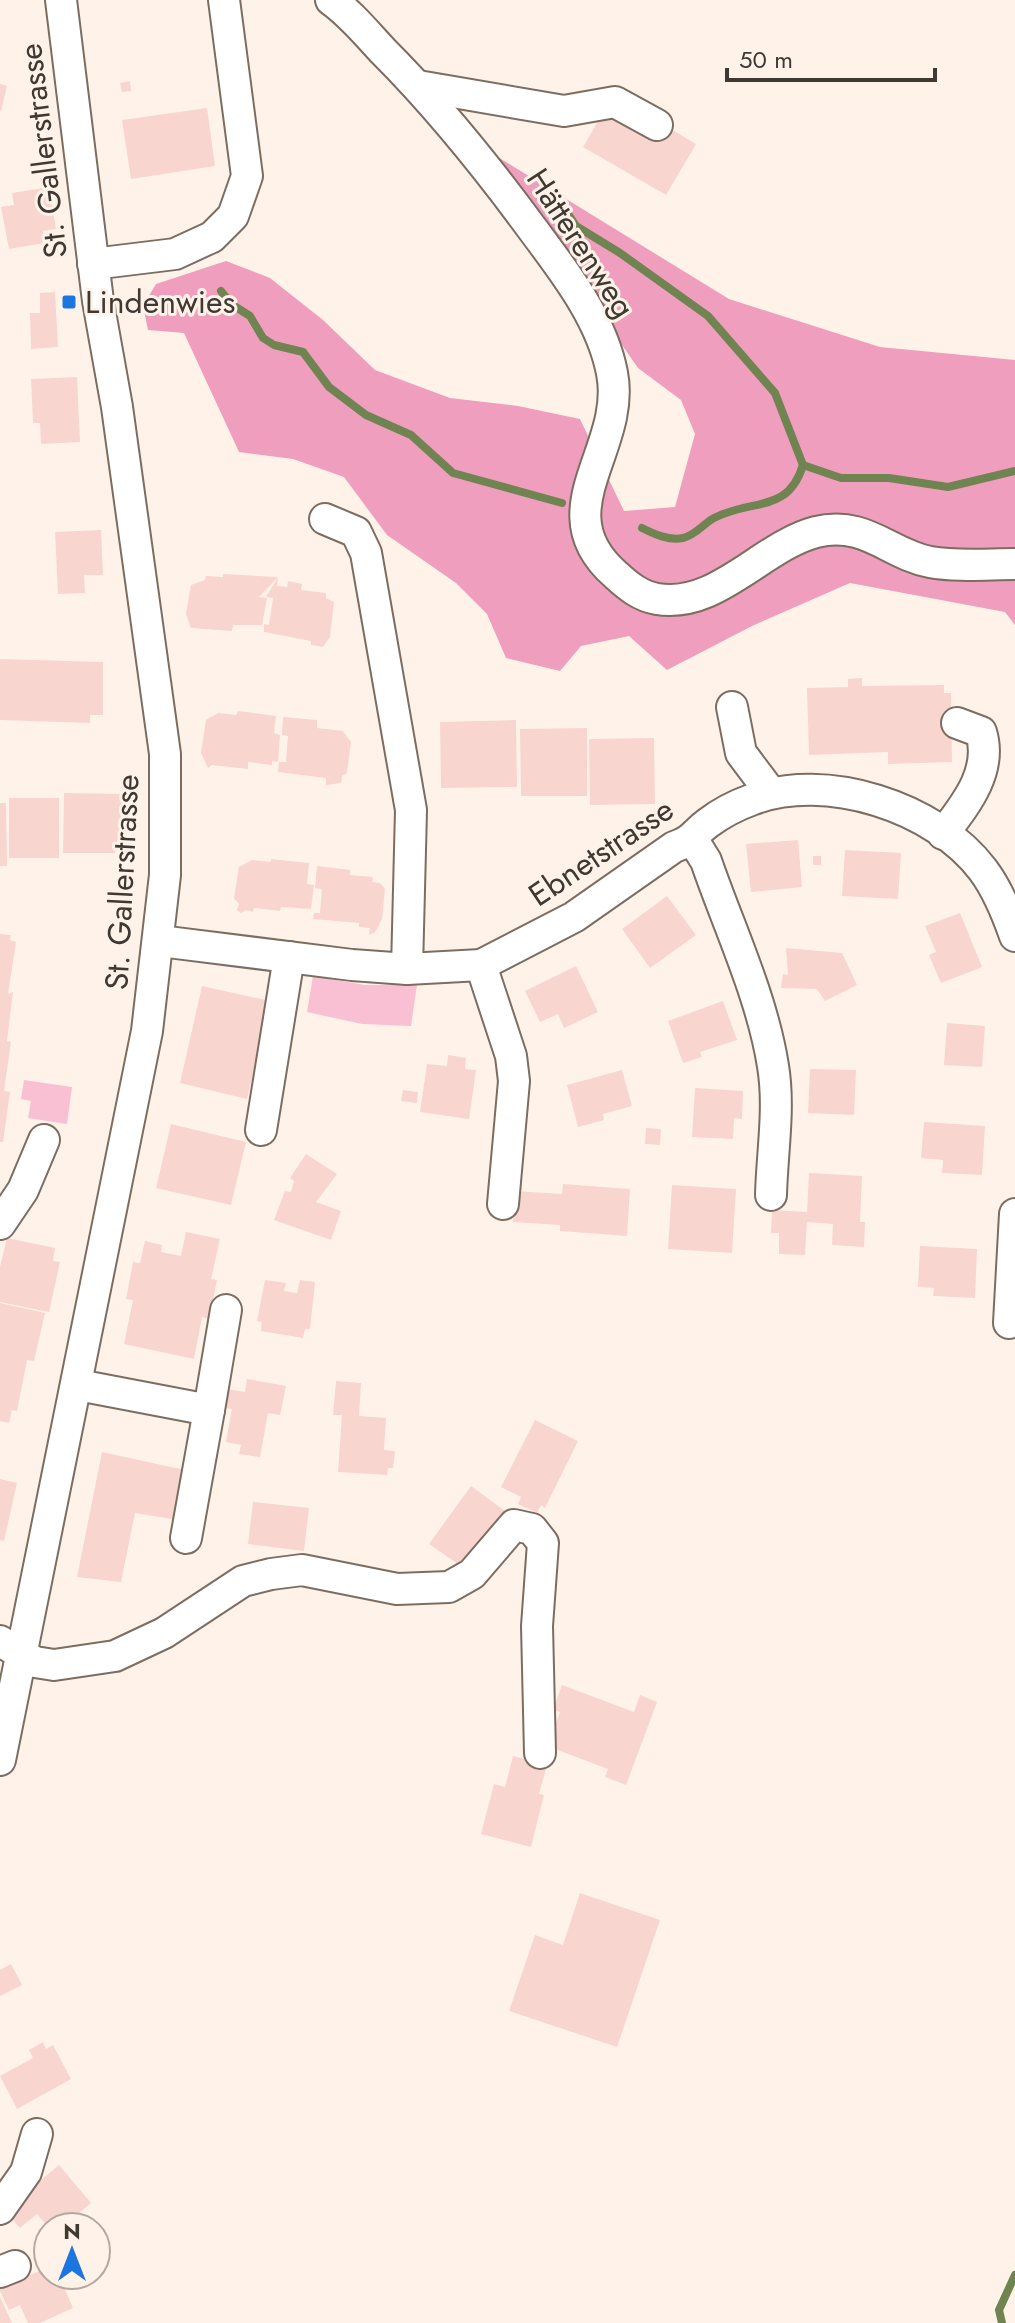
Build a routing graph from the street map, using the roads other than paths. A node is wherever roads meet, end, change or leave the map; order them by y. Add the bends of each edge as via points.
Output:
1 (61, 0) edge
2 (224, 0) edge
3 (331, 0) edge
4 (418, 86) junction
5 (657, 125) dead end
6 (93, 264) junction
7 (325, 519) dead end
8 (1015, 564) edge
9 (732, 707) dead end
10 (957, 723) dead end
11 (771, 793) junction
12 (943, 834) junction
13 (693, 840) junction
14 (1015, 936) edge
15 (160, 941) junction
16 (289, 957) junction
17 (481, 965) junction
18 (407, 969) junction
19 (261, 1130) dead end
20 (44, 1140) dead end
21 (771, 1195) dead end
22 (503, 1204) dead end
23 (1015, 1214) edge
24 (0, 1224) edge
25 (226, 1310) dead end
26 (1009, 1323) dead end
27 (78, 1385) junction
28 (209, 1410) junction
29 (186, 1538) dead end
30 (10, 1647) edge
31 (540, 1753) dead end
32 (0, 1760) edge
33 (37, 2134) dead end
34 (3, 2219) edge

1 - 6 street, St. Gallerstrasse
2 - 6 street via 247,176 233,216 212,237 175,254
3 - 4 street, Hätterenweg
4 - 5 street via 564,111 615,102
4 - 8 street, Hätterenweg via 471,144 570,280 604,342 615,396 583,517 591,547 634,591 658,599 687,598 815,532 839,529 869,534 929,562
6 - 15 street, St. Gallerstrasse via 165,754 168,805
7 - 18 street via 356,532 366,553 411,810
9 - 11 street via 741,753
10 - 12 street via 981,732 983,767
11 - 12 street, Ebnetstrasse via 809,790 872,797 898,806
11 - 13 street, Ebnetstrasse via 707,823
12 - 14 street, Ebnetstrasse via 982,868
13 - 17 street, Ebnetstrasse via 674,847 574,917
13 - 21 street via 706,861 772,1057
15 - 16 street, Ebnetstrasse
15 - 27 street, St. Gallerstrasse via 131,1122
16 - 18 street, Ebnetstrasse
16 - 19 street
17 - 18 street, Ebnetstrasse
17 - 22 street via 514,1081
20 - 24 street via 23,1190
23 - 26 street
25 - 28 street
27 - 28 street
27 - 30 street, St. Gallerstrasse
28 - 29 street
30 - 31 street via 54,1665 115,1656 164,1633 243,1581 271,1574 302,1570 397,1589 449,1587 472,1574 514,1525 532,1529 543,1543 537,1626
30 - 32 street, St. Gallerstrasse
33 - 34 street

